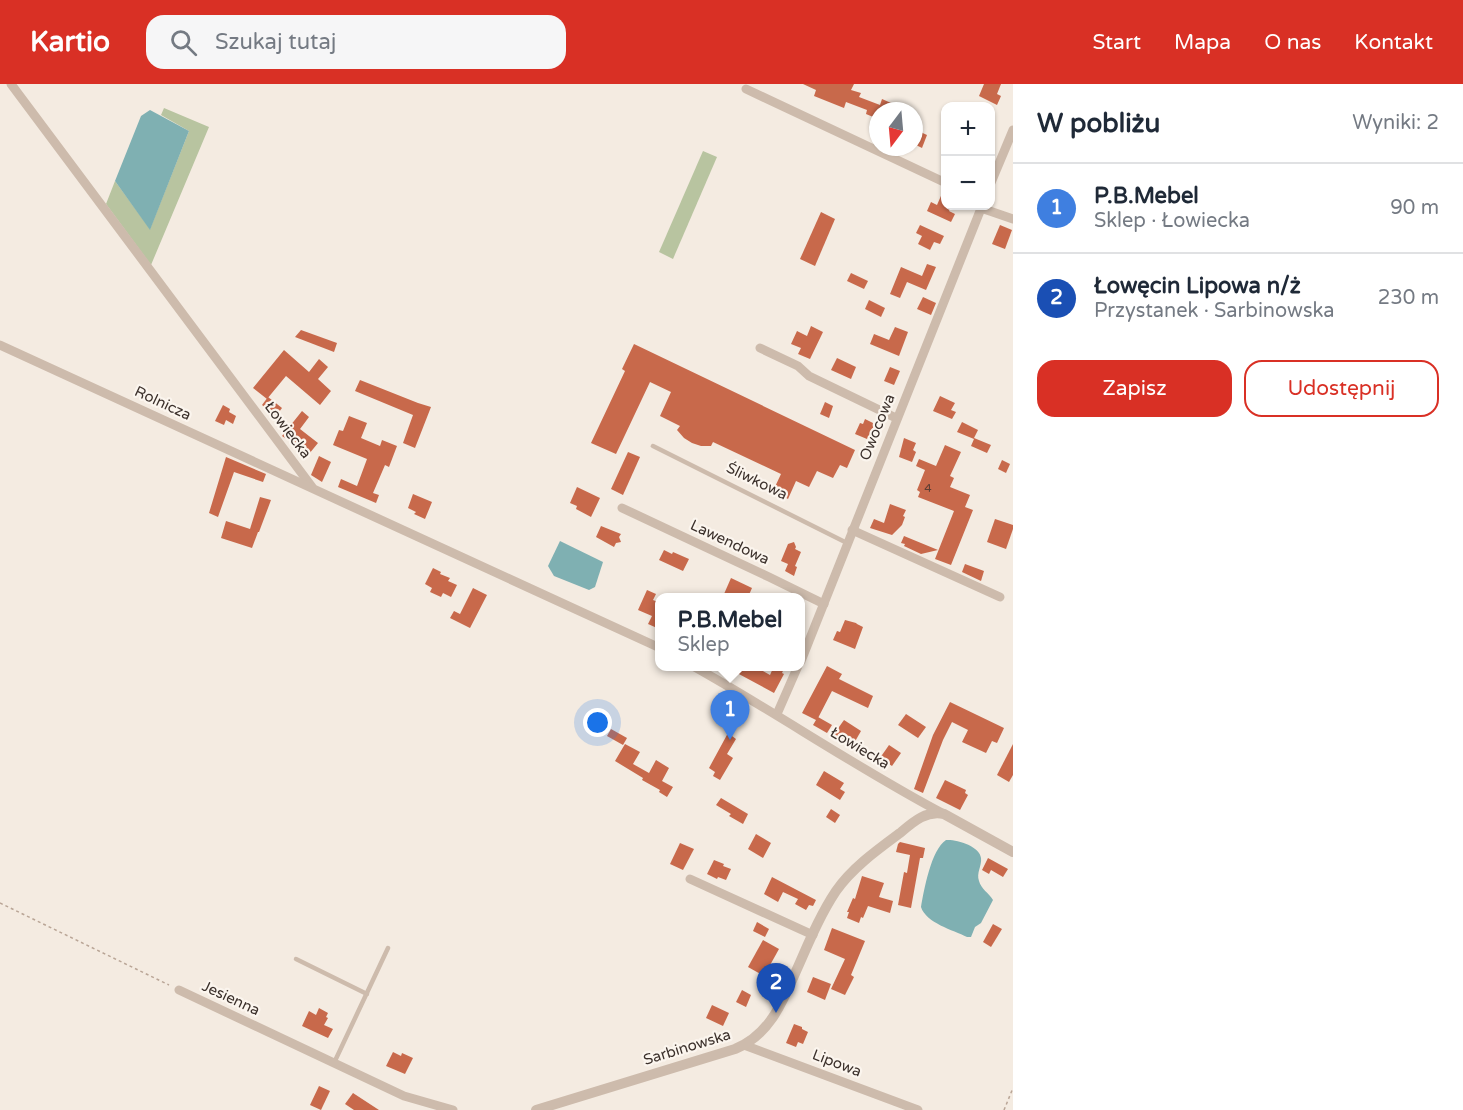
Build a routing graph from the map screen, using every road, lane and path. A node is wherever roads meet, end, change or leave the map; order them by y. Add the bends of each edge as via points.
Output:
1 (11, 84) edge
2 (746, 89) dead end
3 (1013, 130) edge
4 (995, 173) edge
5 (941, 181) edge
6 (981, 210) edge
7 (990, 210) edge
8 (1013, 219) edge
9 (0, 345) edge
10 (760, 348) dead end
11 (896, 418) junction
12 (652, 446) dead end
13 (313, 489) junction
14 (622, 508) dead end
15 (852, 530) junction
16 (848, 543) junction
17 (802, 593) edge
18 (805, 595) edge
19 (1000, 597) dead end
20 (824, 604) junction
21 (655, 646) edge
22 (805, 651) edge
23 (702, 671) edge
24 (796, 671) edge
25 (777, 714) junction
26 (914, 798) junction
27 (944, 814) junction
28 (915, 821) junction
29 (1013, 852) edge
30 (690, 879) dead end
31 (0, 903) edge
32 (813, 934) junction
33 (388, 948) dead end
34 (296, 959) dead end
35 (179, 990) joint
36 (367, 994) junction
37 (744, 1045) junction
38 (334, 1063) junction
39 (1013, 1088) edge
40 (453, 1110) edge
41 (536, 1110) edge
42 (918, 1110) edge
43 (1004, 1110) edge

1 - 13 street, Łowiecka
2 - 5 street
3 - 4 street
6 - 11 street, Owocowa
7 - 8 street
9 - 13 street, Rolnicza
10 - 11 street
11 - 15 street, Owocowa
12 - 16 lane, Śliwkowa
13 - 21 street, Łowiecka
14 - 17 street, Lawendowa
15 - 16 street, Owocowa
15 - 19 street
16 - 20 street, Owocowa
18 - 20 street, Lawendowa
20 - 22 street, Owocowa
23 - 25 street, Łowiecka
24 - 25 street
25 - 26 street, Łowiecka
26 - 27 street, Łowiecka
26 - 28 street via 918,811
27 - 28 street, Sarbinowska via 929,814
27 - 29 street, Łowiecka
28 - 32 street, Sarbinowska via 847,879
30 - 32 street
31 - 35 path, Jesienna
32 - 37 street, Sarbinowska via 774,1016
33 - 36 lane
34 - 36 lane
35 - 38 street, Jesienna
36 - 38 lane
37 - 41 street, Sarbinowska
37 - 42 street, Lipowa
38 - 40 street, Jesienna via 404,1096
39 - 43 path

